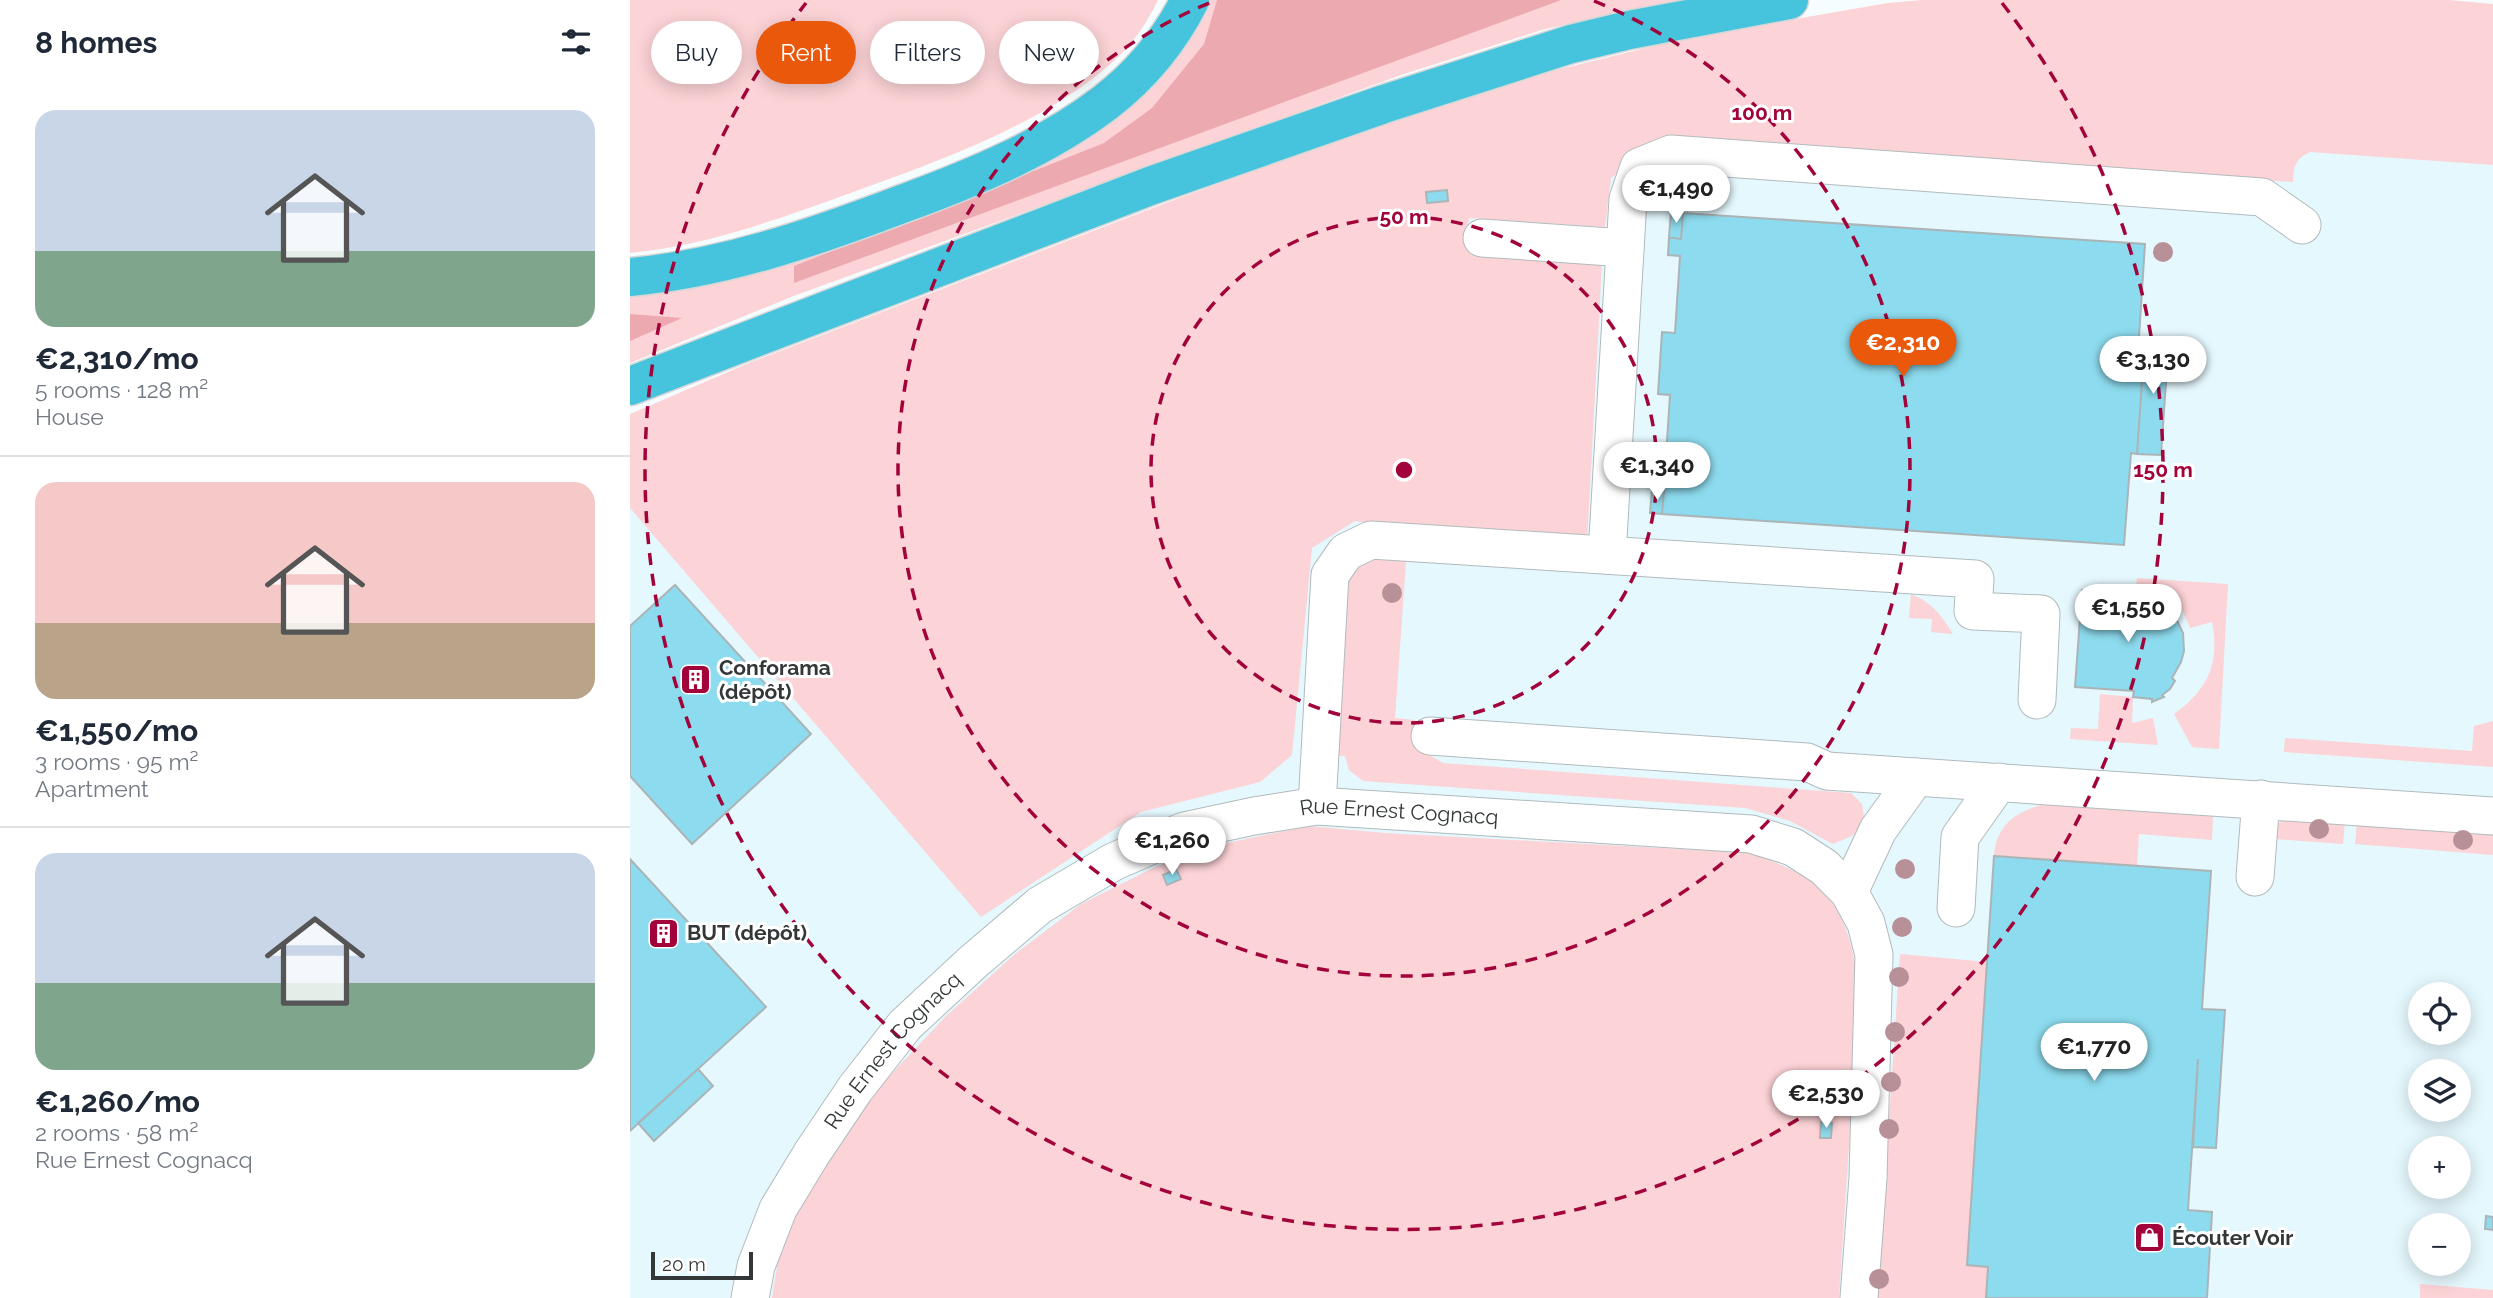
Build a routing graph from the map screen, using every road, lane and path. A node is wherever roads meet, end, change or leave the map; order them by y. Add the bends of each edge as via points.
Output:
1 (1190, 0) edge
2 (1789, 0) edge
3 (2302, 225) dead end
4 (1482, 238) dead end
5 (1625, 248) junction
6 (630, 277) edge
7 (630, 386) edge
8 (1607, 555) junction
9 (2037, 700) dead end
10 (1430, 736) dead end
11 (1916, 776) junction
12 (1999, 782) junction
13 (2261, 799) junction
14 (1317, 806) junction
15 (2493, 816) edge
16 (2255, 877) dead end
17 (1849, 892) junction
18 (1956, 908) dead end
19 (750, 1298) edge
20 (1859, 1298) edge

1 - 6 highway via 1170,37 1124,87 1085,117 980,174 785,245
2 - 7 highway via 1571,44 1384,104 1150,186
3 - 5 street via 2262,197 1671,154 1639,167 1628,199
4 - 5 street
5 - 8 street
8 - 9 street via 1975,579 1973,611 2041,614
8 - 14 street via 1371,540 1346,552 1330,575
10 - 11 street via 1807,762 1827,771
11 - 12 street
11 - 17 street via 1878,830
12 - 13 street
12 - 18 street via 1960,837
13 - 15 street
13 - 16 street
14 - 17 street, Rue Ernest Cognacq via 1751,834 1793,847 1824,867
14 - 19 street, Rue Ernest Cognacq via 1184,831 1113,862 1040,905 972,962 905,1025 812,1153 778,1209 756,1266
17 - 20 street, Rue Ernest Cognacq via 1866,923 1874,956 1868,1178

